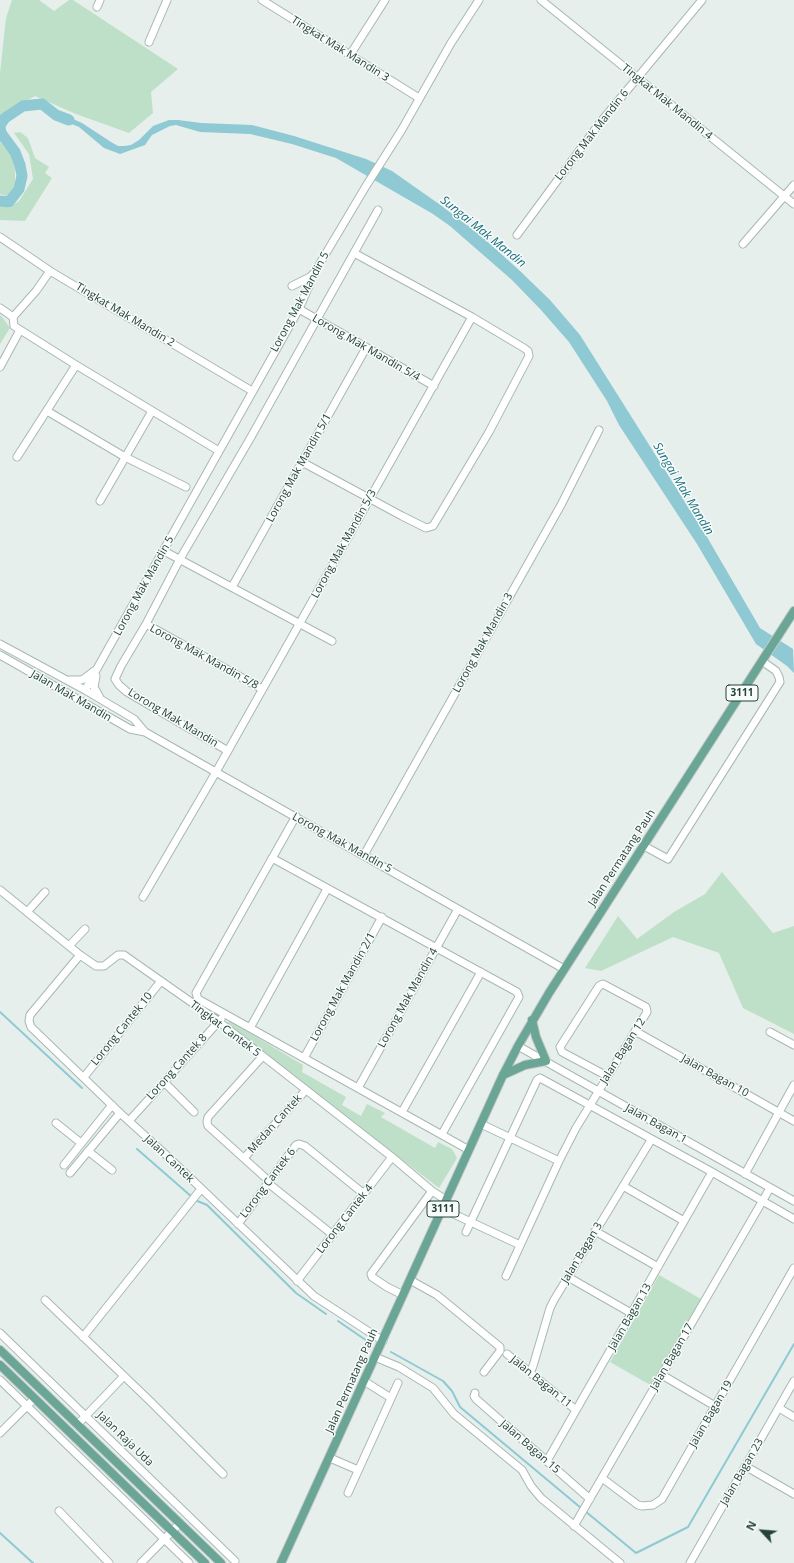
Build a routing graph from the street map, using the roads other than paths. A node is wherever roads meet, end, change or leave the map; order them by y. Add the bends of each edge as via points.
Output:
1 (167, 0) edge
2 (262, 0) edge
3 (385, 0) edge
4 (479, 0) edge
5 (541, 0) edge
6 (702, 0) edge
7 (149, 42) dead end
8 (350, 55) junction
9 (638, 78) junction
10 (419, 98) junction
11 (794, 185) edge
12 (784, 197) junction
13 (794, 204) edge
14 (378, 210) dead end
15 (517, 235) dead end
16 (0, 237) edge
17 (743, 244) dead end
18 (354, 253) junction
19 (316, 270) junction
20 (50, 271) junction
21 (292, 286) dead end
22 (0, 308) edge
23 (298, 309) junction
24 (13, 317) junction
25 (472, 317) junction
26 (316, 319) junction
27 (20, 330) junction
28 (366, 348) junction
29 (1, 363) edge
30 (76, 365) junction
31 (434, 386) junction
32 (252, 391) junction
33 (47, 411) junction
34 (152, 411) junction
35 (599, 430) dead end
36 (219, 451) junction
37 (17, 457) dead end
38 (125, 457) junction
39 (302, 462) junction
40 (186, 487) dead end
41 (369, 499) junction
42 (100, 501) dead end
43 (164, 551) junction
44 (180, 559) junction
45 (232, 587) junction
46 (794, 611) edge
47 (299, 623) junction
48 (146, 624) junction
49 (332, 641) dead end
50 (0, 644) edge
51 (0, 655) edge
52 (762, 661) junction
53 (101, 662) junction
54 (65, 680) junction
55 (62, 689) junction
56 (262, 689) junction
57 (85, 690) junction
58 (101, 699) junction
59 (95, 710) junction
60 (145, 732) junction
61 (228, 751) junction
62 (216, 772) junction
63 (296, 816) junction
64 (644, 846) junction
65 (364, 854) junction
66 (272, 858) junction
67 (327, 889) junction
68 (0, 890) edge
69 (45, 892) dead end
70 (143, 897) dead end
71 (458, 909) junction
72 (27, 912) junction
73 (382, 917) junction
74 (85, 929) dead end
75 (69, 946) junction
76 (437, 947) junction
77 (80, 955) junction
78 (564, 969) junction
79 (481, 972) junction
80 (161, 981) junction
81 (226, 1014) junction
82 (532, 1020) junction
83 (218, 1021) junction
84 (250, 1028) junction
85 (635, 1031) junction
86 (770, 1032) dead end
87 (794, 1045) edge
88 (518, 1046) junction
89 (262, 1057) junction
90 (304, 1058) junction
91 (546, 1061) junction
92 (503, 1075) junction
93 (607, 1076) junction
94 (84, 1077) junction
95 (164, 1082) junction
96 (794, 1085) edge
97 (358, 1088) junction
98 (306, 1090) junction
99 (598, 1091) junction
100 (112, 1105) junction
101 (589, 1105) junction
102 (194, 1112) dead end
103 (402, 1112) junction
104 (120, 1113) junction
105 (779, 1113) junction
106 (129, 1121) junction
107 (794, 1121) edge
108 (56, 1123) dead end
109 (481, 1124) junction
110 (442, 1134) junction
111 (509, 1137) junction
112 (651, 1140) junction
113 (81, 1143) junction
114 (469, 1150) junction
115 (88, 1151) junction
116 (392, 1157) junction
117 (244, 1158) junction
118 (559, 1161) junction
119 (64, 1165) dead end
120 (112, 1170) dead end
121 (712, 1172) junction
122 (70, 1173) dead end
123 (745, 1174) junction
124 (268, 1182) junction
125 (623, 1186) junction
126 (770, 1188) junction
127 (199, 1191) junction
128 (432, 1191) junction
129 (364, 1194) junction
130 (446, 1200) junction
131 (762, 1201) junction
132 (794, 1201) edge
133 (442, 1209) junction
134 (794, 1219) edge
135 (684, 1221) junction
136 (471, 1222) junction
137 (238, 1224) junction
138 (595, 1231) junction
139 (466, 1232) dead end
140 (333, 1235) junction
141 (520, 1245) junction
142 (658, 1267) junction
143 (794, 1268) edge
144 (506, 1276) dead end
145 (568, 1277) junction
146 (410, 1280) junction
147 (297, 1281) junction
148 (403, 1295) junction
149 (45, 1300) dead end
150 (631, 1313) junction
151 (0, 1333) edge
152 (84, 1337) junction
153 (382, 1341) junction
154 (0, 1350) edge
155 (507, 1354) dead end
156 (376, 1355) junction
157 (0, 1364) edge
158 (484, 1372) dead end
159 (530, 1373) junction
160 (662, 1375) junction
161 (124, 1376) junction
162 (0, 1380) edge
163 (364, 1381) junction
164 (794, 1381) edge
165 (398, 1383) dead end
166 (475, 1393) dead end
167 (391, 1398) junction
168 (34, 1399) junction
169 (27, 1406) junction
170 (715, 1406) junction
171 (779, 1408) junction
172 (576, 1410) junction
173 (85, 1416) junction
174 (794, 1417) edge
175 (76, 1425) junction
176 (0, 1433) edge
177 (330, 1458) junction
178 (547, 1461) junction
179 (745, 1466) junction
180 (358, 1470) junction
181 (223, 1474) dead end
182 (602, 1478) junction
183 (348, 1493) dead end
184 (794, 1494) edge
185 (588, 1502) junction
186 (59, 1511) dead end
187 (180, 1523) junction
188 (574, 1526) junction
189 (172, 1531) junction
190 (164, 1539) junction
191 (235, 1560) dead end
192 (281, 1562) edge
193 (109, 1563) edge
194 (140, 1563) edge
195 (189, 1563) edge
196 (205, 1563) edge
197 (221, 1563) edge
198 (620, 1563) edge
199 (690, 1563) edge

1 - 7 street
2 - 8 street, Tingkat Mak Mandin 3
3 - 8 street
4 - 10 street, Lorong Mak Mandin 5
5 - 9 street, Tingkat Mak Mandin 4
6 - 9 street, Lorong Mak Mandin 6
8 - 10 street, Tingkat Mak Mandin 3
9 - 12 street, Tingkat Mak Mandin 4
9 - 15 street, Lorong Mak Mandin 6 via 572,159
10 - 19 street, Lorong Mak Mandin 5
11 - 12 street
12 - 13 street, Tingkat Mak Mandin 4
12 - 17 street
14 - 18 street
16 - 20 street, Tingkat Mak Mandin 2
18 - 25 street
18 - 26 street
19 - 21 street via 310,277
19 - 23 street, Lorong Mak Mandin 5
20 - 24 street
20 - 32 street, Tingkat Mak Mandin 2
22 - 24 street
23 - 26 street, Lorong Mak Mandin 5/4
23 - 32 street, Lorong Mak Mandin 5
24 - 27 street via 14,326
25 - 31 street, Lorong Mak Mandin 5/3
25 - 41 street via 524,348 529,356 489,432 433,526 426,528
26 - 28 street, Lorong Mak Mandin 5/4
26 - 44 street
27 - 29 street
27 - 30 street
28 - 31 street, Lorong Mak Mandin 5/4
28 - 39 street, Lorong Mak Mandin 5/1
30 - 33 street
30 - 34 street
31 - 41 street, Lorong Mak Mandin 5/3
32 - 36 street, Lorong Mak Mandin 5
33 - 37 street
33 - 38 street
34 - 36 street
34 - 38 street
35 - 65 street, Lorong Mak Mandin 3 via 561,505
36 - 43 street, Lorong Mak Mandin 5
38 - 40 street
38 - 42 street
39 - 41 street
39 - 45 street, Lorong Mak Mandin 5/1
41 - 47 street, Lorong Mak Mandin 5/3
43 - 44 street
43 - 53 street, Lorong Mak Mandin 5
44 - 45 street
44 - 48 street
45 - 47 street
46 - 52 main road, Jalan Permatang Pauh / 3111
47 - 49 street
47 - 56 street, Lorong Mak Mandin 5/3
48 - 56 street, Lorong Mak Mandin 5/8
48 - 61 street, Lorong Mak Mandin via 117,673 118,685
50 - 54 street, Jalan Mak Mandin
51 - 55 street, Jalan Mak Mandin
52 - 64 main road, Jalan Permatang Pauh / 3111
52 - 64 street via 776,671 780,682 668,859
53 - 54 street via 82,680
53 - 57 street, Lorong Mak Mandin 5
53 - 58 street via 94,681 94,687
54 - 57 street, Jalan Mak Mandin
55 - 57 street via 77,693
55 - 59 street, Jalan Mak Mandin
56 - 61 street, Lorong Mak Mandin 5/3
57 - 58 street, Lorong Mak Mandin 5
57 - 59 street
58 - 60 street, Lorong Mak Mandin 5 via 134,718
59 - 60 street, Jalan Mak Mandin via 130,729
60 - 62 street, Lorong Mak Mandin 5
61 - 62 street, Lorong Mak Mandin 5/3
62 - 63 street, Lorong Mak Mandin 5
62 - 70 street
63 - 65 street, Lorong Mak Mandin 5
63 - 66 street
64 - 78 main road, Jalan Permatang Pauh / 3111
65 - 71 street, Lorong Mak Mandin 5
66 - 67 street
66 - 81 street via 196,993 198,999
67 - 73 street
67 - 84 street
68 - 72 street, Tingkat Cantek 5
69 - 72 street
71 - 76 street, Lorong Mak Mandin 4
71 - 78 street, Lorong Mak Mandin 5
72 - 75 street, Tingkat Cantek 5
73 - 76 street
73 - 90 street, Lorong Mak Mandin 2/1
74 - 75 street
75 - 77 street, Tingkat Cantek 5
76 - 79 street
76 - 97 street, Lorong Mak Mandin 4
77 - 80 street, Tingkat Cantek 5 via 96,966 104,966 118,955 124,955
77 - 94 street, Jalan Cantek via 35,1009 29,1021 31,1027
78 - 82 main road, Jalan Permatang Pauh / 3111
79 - 103 street
79 - 110 street via 517,992 519,997
80 - 83 street, Tingkat Cantek 5
80 - 94 street, Lorong Cantek 10
81 - 83 street, Lorong Cantek 8
81 - 84 street
82 - 88 main road, Jalan Permatang Pauh / 3111
82 - 91 main road
83 - 89 street, Tingkat Cantek 5
83 - 95 street, Lorong Cantek 8
84 - 90 street
85 - 93 street, Jalan Bagan 12
85 - 93 street, Jalan Bagan 12 via 647,1012 646,1007 603,984 599,986 560,1047 562,1052
85 - 105 street, Jalan Bagan 10
86 - 87 street
88 - 91 street, Jalan Bagan 1
88 - 92 main road, Jalan Permatang Pauh / 3111
89 - 98 street, Tingkat Cantek 5
89 - 117 street via 208,1117 207,1122 208,1126
90 - 97 street
91 - 92 main road via 525,1065
91 - 99 street, Jalan Bagan 1
92 - 109 main road, Jalan Permatang Pauh / 3111
93 - 99 street, Jalan Bagan 12
94 - 100 street, Jalan Cantek
95 - 102 street
95 - 106 street, Lorong Cantek 8
96 - 105 street
97 - 103 street
98 - 116 street, Tingkat Cantek 5
98 - 117 street, Medan Cantek
99 - 101 street
99 - 123 street, Jalan Bagan 1
100 - 104 street, Jalan Cantek
100 - 113 street
101 - 111 street, Jalan Bagan 1 via 540,1078
101 - 112 street, Jalan Bagan 1
101 - 118 street
103 - 110 street
104 - 106 street, Jalan Cantek
104 - 115 street
105 - 107 street, Jalan Bagan 10
105 - 123 street
106 - 127 street, Jalan Cantek
108 - 113 street
109 - 111 street
109 - 114 main road, Jalan Permatang Pauh / 3111
110 - 114 street
111 - 118 street
111 - 136 street
112 - 121 street, Jalan Bagan 1
112 - 125 street, Jalan Bagan 3
113 - 119 street
114 - 130 main road, Jalan Permatang Pauh / 3111
115 - 120 street
115 - 122 street
116 - 128 street, Tingkat Cantek 5
116 - 129 street, Lorong Cantek 4
117 - 124 street
118 - 141 street
121 - 131 street, Jalan Bagan 1
121 - 135 street, Jalan Bagan 13
123 - 126 street, Jalan Bagan 1
124 - 129 street, Lorong Cantek 6 via 299,1144 305,1146
124 - 137 street, Lorong Cantek 6
124 - 140 street
125 - 135 street
125 - 138 street, Jalan Bagan 3
126 - 131 street, Jalan Bagan 17
126 - 132 street, Jalan Bagan 1
127 - 137 street, Jalan Cantek
127 - 152 street
128 - 130 street, Tingkat Cantek 5
128 - 148 street via 372,1273 372,1277
129 - 140 street, Lorong Cantek 4
130 - 133 main road, Jalan Permatang Pauh / 3111
131 - 134 street, Jalan Bagan 1
131 - 160 street, Jalan Bagan 17
133 - 136 street
133 - 146 main road, Jalan Permatang Pauh / 3111
135 - 142 street, Jalan Bagan 13
136 - 139 street
136 - 141 street
137 - 147 street, Jalan Cantek
138 - 142 street
138 - 145 street, Jalan Bagan 3
140 - 147 street, Lorong Cantek 4
141 - 144 street
142 - 150 street, Jalan Bagan 13
143 - 170 street, Jalan Bagan 19
145 - 150 street
145 - 159 street, Jalan Bagan 3 via 550,1308
146 - 148 main road, Jalan Permatang Pauh / 3111
146 - 158 street via 437,1295 500,1347 500,1351
147 - 153 street, Jalan Cantek via 314,1296
148 - 153 main road, Jalan Permatang Pauh / 3111
149 - 152 street
150 - 172 street, Jalan Bagan 13
151 - 173 street, Jalan Raja Uda
152 - 161 street
153 - 156 main road, Jalan Permatang Pauh / 3111
154 - 175 main road, Jalan Raja Uda
155 - 159 street, Jalan Bagan 11
156 - 163 main road, Jalan Permatang Pauh / 3111
156 - 188 street via 399,1366 433,1388 454,1414 522,1470 541,1498
157 - 168 main road
159 - 172 street, Jalan Bagan 11
160 - 170 street
160 - 182 street, Jalan Bagan 17
161 - 173 street
161 - 181 street
162 - 169 street
163 - 167 street
163 - 177 main road, Jalan Permatang Pauh / 3111
164 - 171 street, Jalan Bagan 23
165 - 167 street
166 - 178 street, Jalan Bagan 15 via 476,1399
167 - 180 street
168 - 169 street
168 - 189 main road
169 - 176 street
169 - 190 street
170 - 182 street, Jalan Bagan 19 via 658,1502 647,1506 638,1505
171 - 174 street
171 - 179 street, Jalan Bagan 23
172 - 178 street, Jalan Bagan 13
173 - 175 street
173 - 191 street, Jalan Raja Uda
175 - 187 main road, Jalan Raja Uda
177 - 180 street
177 - 192 main road, Jalan Permatang Pauh / 3111
178 - 185 street, Jalan Bagan 15
179 - 184 street
179 - 199 street, Jalan Bagan 23
180 - 183 street
182 - 185 street, Jalan Bagan 17
185 - 188 street, Jalan Bagan 17
186 - 193 street
187 - 189 street
187 - 197 main road, Jalan Raja Uda
188 - 198 street
189 - 190 street
189 - 196 main road
190 - 194 street
190 - 195 street

